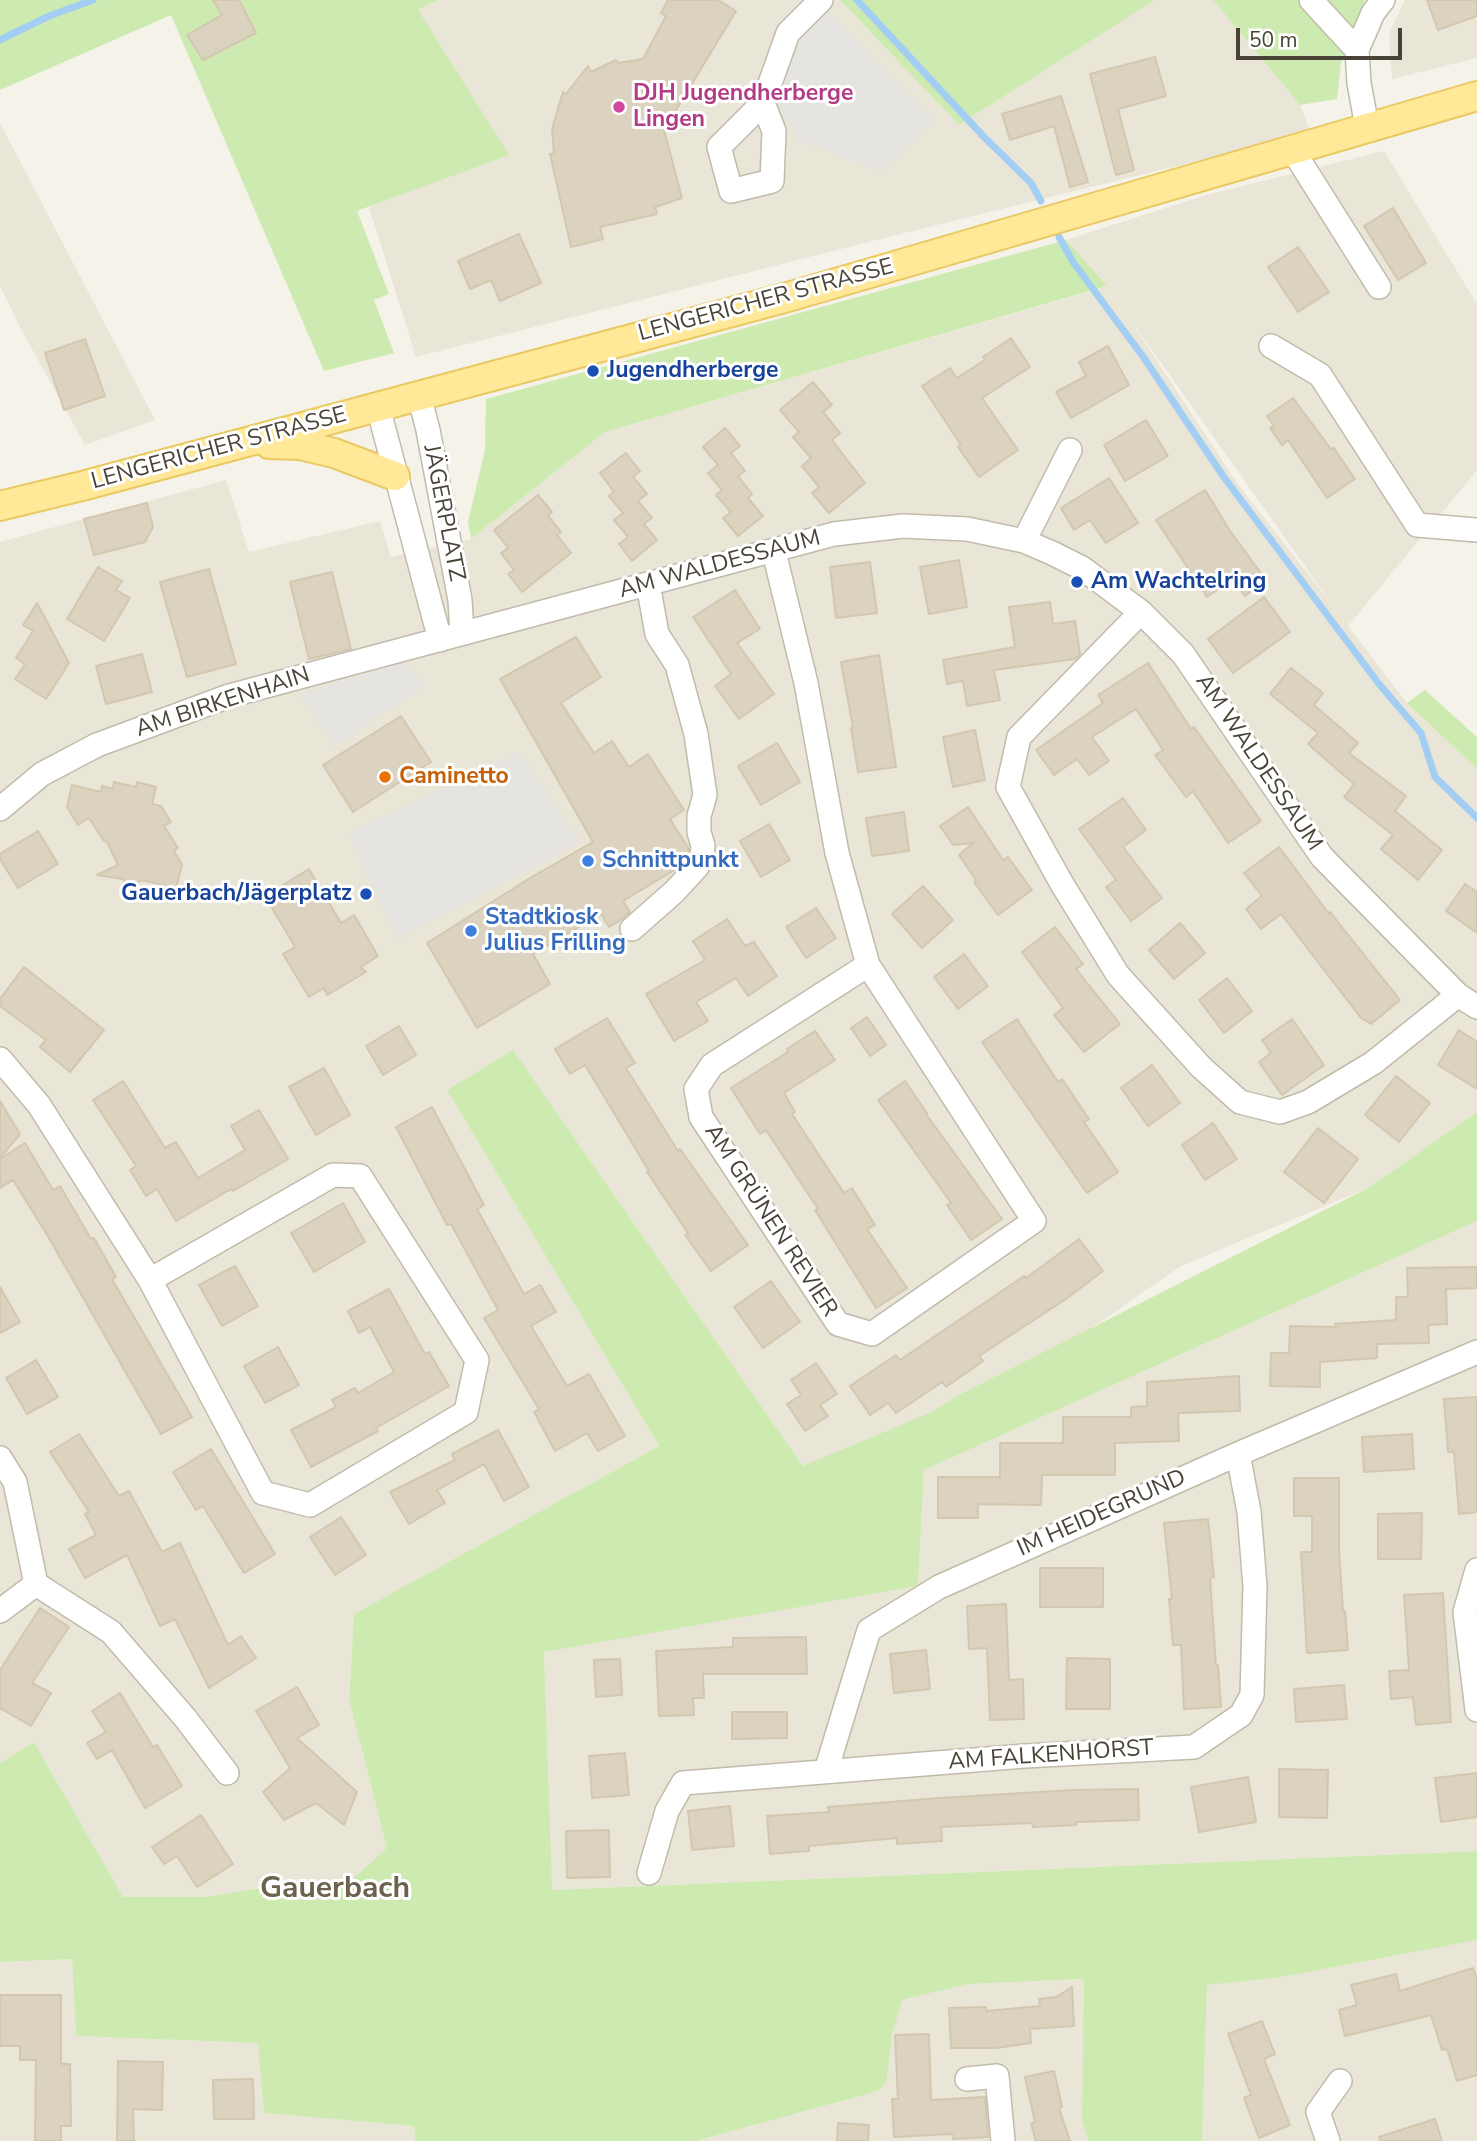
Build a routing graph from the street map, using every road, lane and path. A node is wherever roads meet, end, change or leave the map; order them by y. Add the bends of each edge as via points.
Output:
1 (821, 0) edge
2 (1311, 0) edge
3 (1383, 0) edge
4 (1357, 50) junction
5 (1477, 96) edge
6 (763, 103) dead end
7 (1367, 127) junction
8 (1292, 149) junction
9 (1379, 287) dead end
10 (1271, 346) dead end
11 (419, 395) junction
12 (378, 407) junction
13 (245, 442) junction
14 (1070, 450) dead end
15 (395, 476) junction
16 (0, 506) edge
17 (1477, 530) edge
18 (1024, 541) junction
19 (774, 552) junction
20 (648, 584) junction
21 (1140, 612) junction
22 (462, 633) junction
23 (439, 640) junction
24 (0, 809) edge
25 (632, 929) dead end
26 (868, 965) junction
27 (1468, 1001) edge
28 (0, 1059) edge
29 (150, 1280) junction
30 (1477, 1352) edge
31 (1238, 1454) junction
32 (0, 1458) edge
33 (1477, 1570) edge
34 (36, 1584) junction
35 (0, 1611) edge
36 (1477, 1710) edge
37 (826, 1771) junction
38 (227, 1773) dead end
39 (649, 1873) dead end
40 (967, 2079) dead end
41 (1340, 2081) dead end
42 (1003, 2141) edge
43 (1328, 2141) edge

1 - 6 street via 788,33
2 - 4 street
3 - 4 street
4 - 7 street
5 - 7 main road, LENGERICHER STRASSE
7 - 8 main road, LENGERICHER STRASSE
8 - 9 street
8 - 11 main road, LENGERICHER STRASSE via 788,297
10 - 17 street via 1320,375 1417,525
11 - 12 main road, LENGERICHER STRASSE
11 - 22 street, JÄGERPLATZ via 460,600
12 - 13 main road, LENGERICHER STRASSE
12 - 15 street, JÄGERPLATZ
13 - 15 main road via 300,445
13 - 16 main road, LENGERICHER STRASSE
14 - 18 street
15 - 23 street, JÄGERPLATZ
18 - 19 street, AM WALDESSAUM via 967,529 903,526 834,534
18 - 21 street, AM WALDESSAUM via 1082,568
19 - 20 street, AM WALDESSAUM
19 - 26 street, AM GRÜNEN REVIER via 806,683 837,853
20 - 22 street, AM WALDESSAUM
20 - 25 street via 657,634 677,665 696,734 705,796 699,817 703,846 697,867
21 - 27 street, AM WALDESSAUM via 1183,654 1322,857
21 - 27 street via 1019,737 1008,787 1118,975 1201,1067 1240,1102 1280,1112 1308,1102
22 - 23 street, AM BIRKENHAIN
23 - 24 street, AM BIRKENHAIN via 229,696 97,745 41,774
26 - 26 street, AM GRÜNEN REVIER via 1034,1221 872,1334 838,1324 701,1117 696,1089 712,1065
28 - 29 street via 39,1105
29 - 29 street via 332,1175 360,1176 477,1360 466,1412 310,1505 262,1493
30 - 31 street, IM HEIDEGRUND
31 - 37 street, IM HEIDEGRUND via 939,1587 869,1630
31 - 37 street, AM FALKENHORST via 1249,1512 1255,1586 1252,1695 1241,1715 1194,1747
32 - 34 street via 15,1482
33 - 36 street via 1465,1612
34 - 35 street
34 - 38 street via 111,1632
37 - 39 street, AM FALKENHORST via 683,1783 667,1811
40 - 42 street via 997,2076
41 - 43 street via 1318,2112

